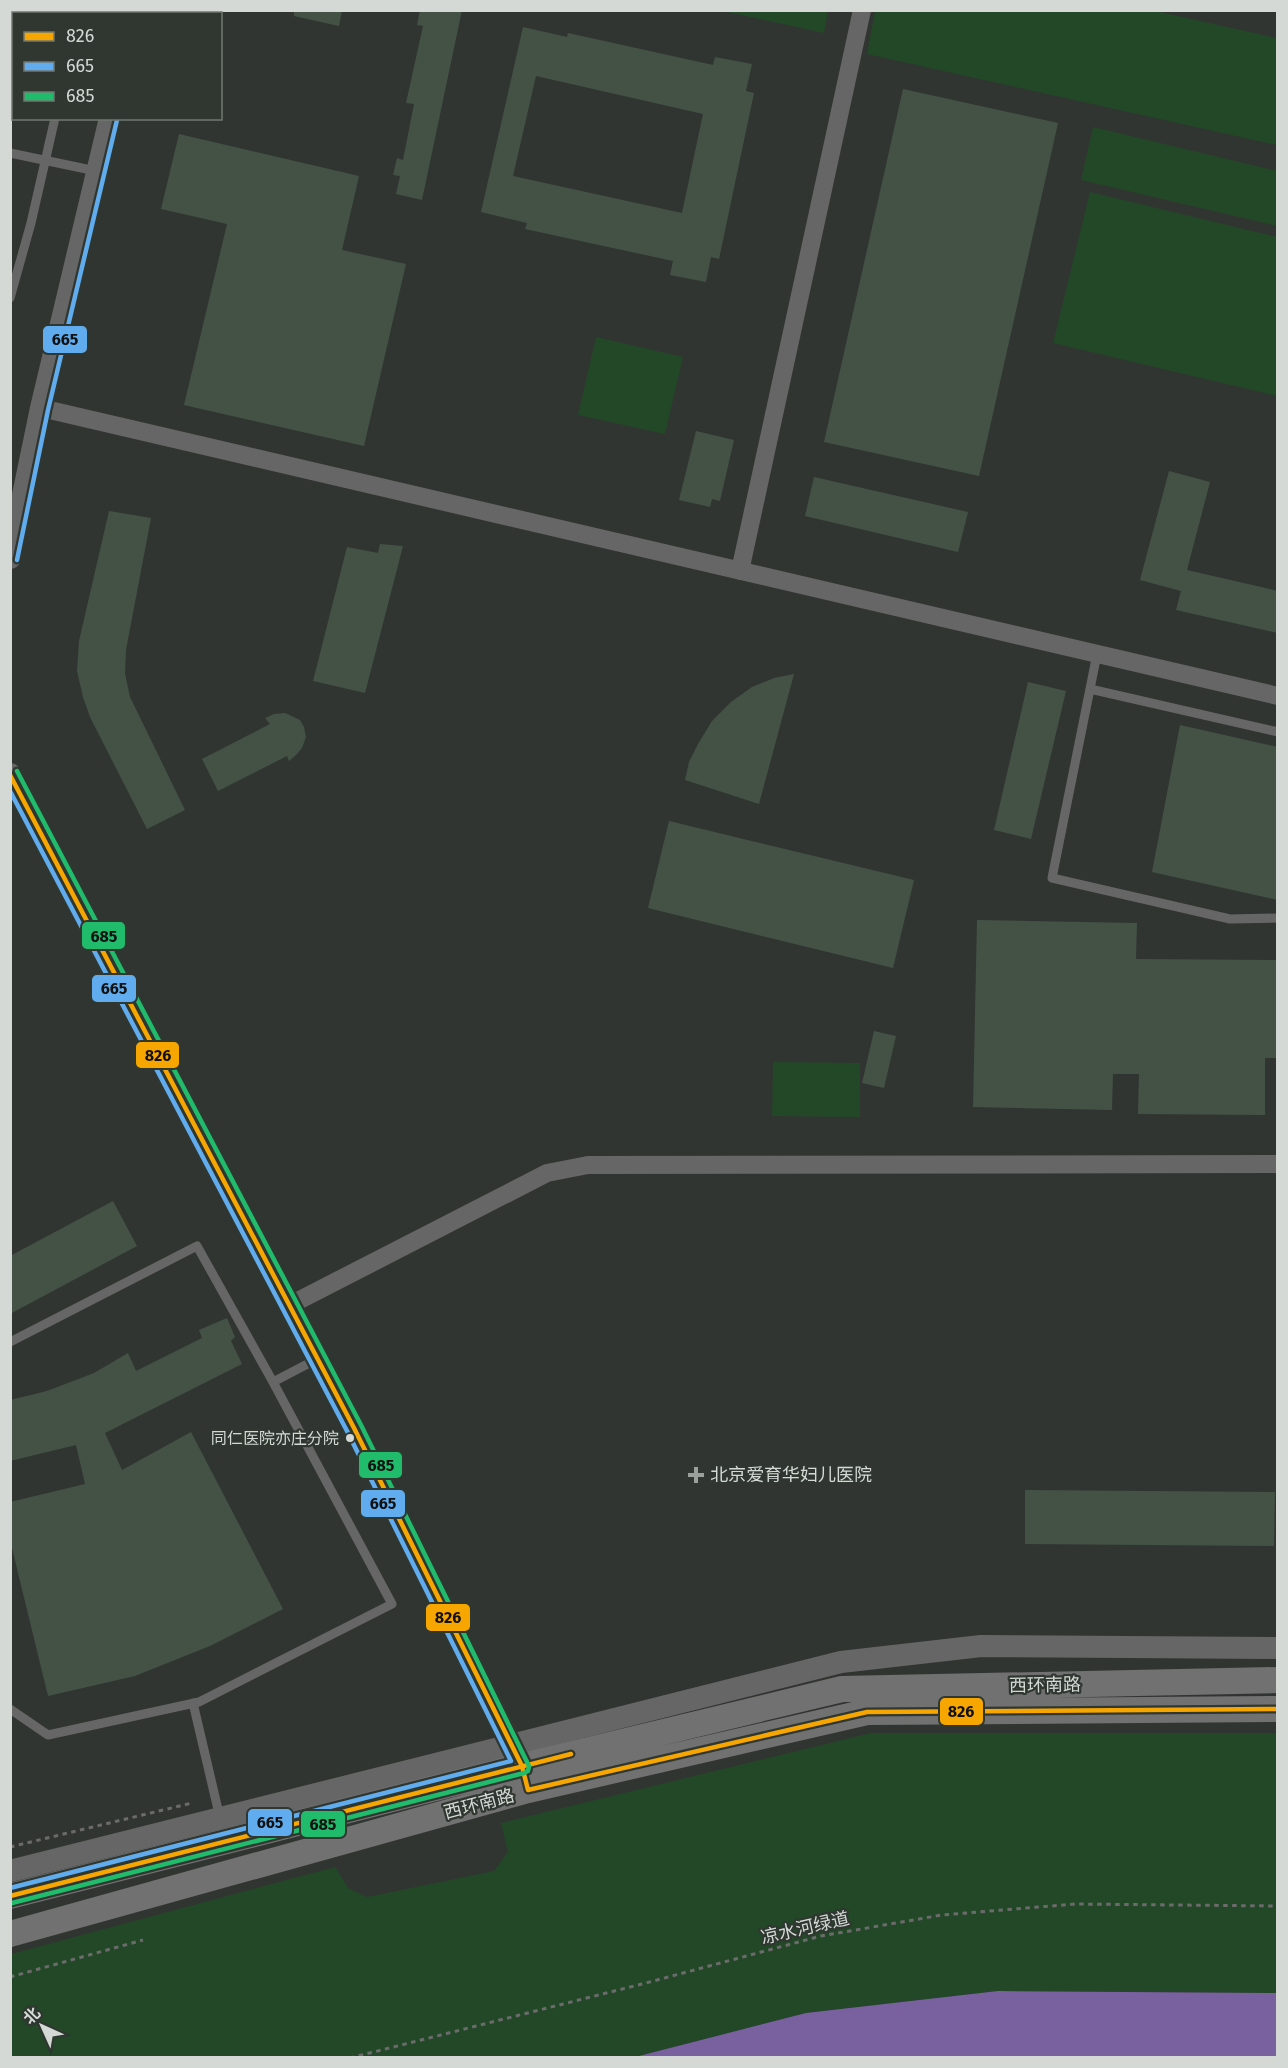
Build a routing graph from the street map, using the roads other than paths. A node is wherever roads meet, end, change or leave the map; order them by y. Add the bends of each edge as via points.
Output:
1 (862, 10) edge
2 (55, 120) edge
3 (110, 120) edge
4 (10, 153) edge
5 (45, 160) junction
6 (98, 171) junction
7 (10, 298) edge
8 (41, 408) junction
9 (10, 558) edge
10 (740, 571) junction
11 (1097, 654) junction
12 (1090, 689) junction
13 (1278, 696) edge
14 (1278, 732) edge
15 (10, 774) edge
16 (1278, 918) edge
17 (1278, 1164) edge
18 (290, 1305) junction
19 (10, 1342) edge
20 (318, 1358) junction
21 (273, 1382) junction
22 (1278, 1648) edge
23 (1278, 1680) edge
24 (193, 1703) junction
25 (10, 1709) edge
26 (1278, 1710) edge
27 (517, 1756) junction
28 (528, 1790) junction
29 (217, 1808) junction
30 (10, 1871) edge
31 (10, 1896) edge
32 (10, 1934) edge

1 - 10 street
2 - 5 lane
3 - 6 street
4 - 5 lane
5 - 6 lane
5 - 7 lane
6 - 8 street
8 - 9 street
8 - 10 street
10 - 11 street
11 - 12 lane
11 - 13 street
12 - 14 lane
12 - 16 lane via 1052,878 1230,919
15 - 18 street
17 - 18 street via 588,1165 547,1173
18 - 20 street
19 - 21 lane via 197,1246
20 - 21 lane
20 - 27 street
21 - 24 lane via 392,1604
22 - 27 street via 981,1646 841,1662
23 - 27 main road, 西环南路 via 842,1689
24 - 25 lane via 48,1735
24 - 29 lane
26 - 28 main road, 西环南路 via 867,1712
27 - 28 street
27 - 29 street
27 - 31 main road, 西环南路
28 - 32 main road, 西环南路
29 - 30 street

